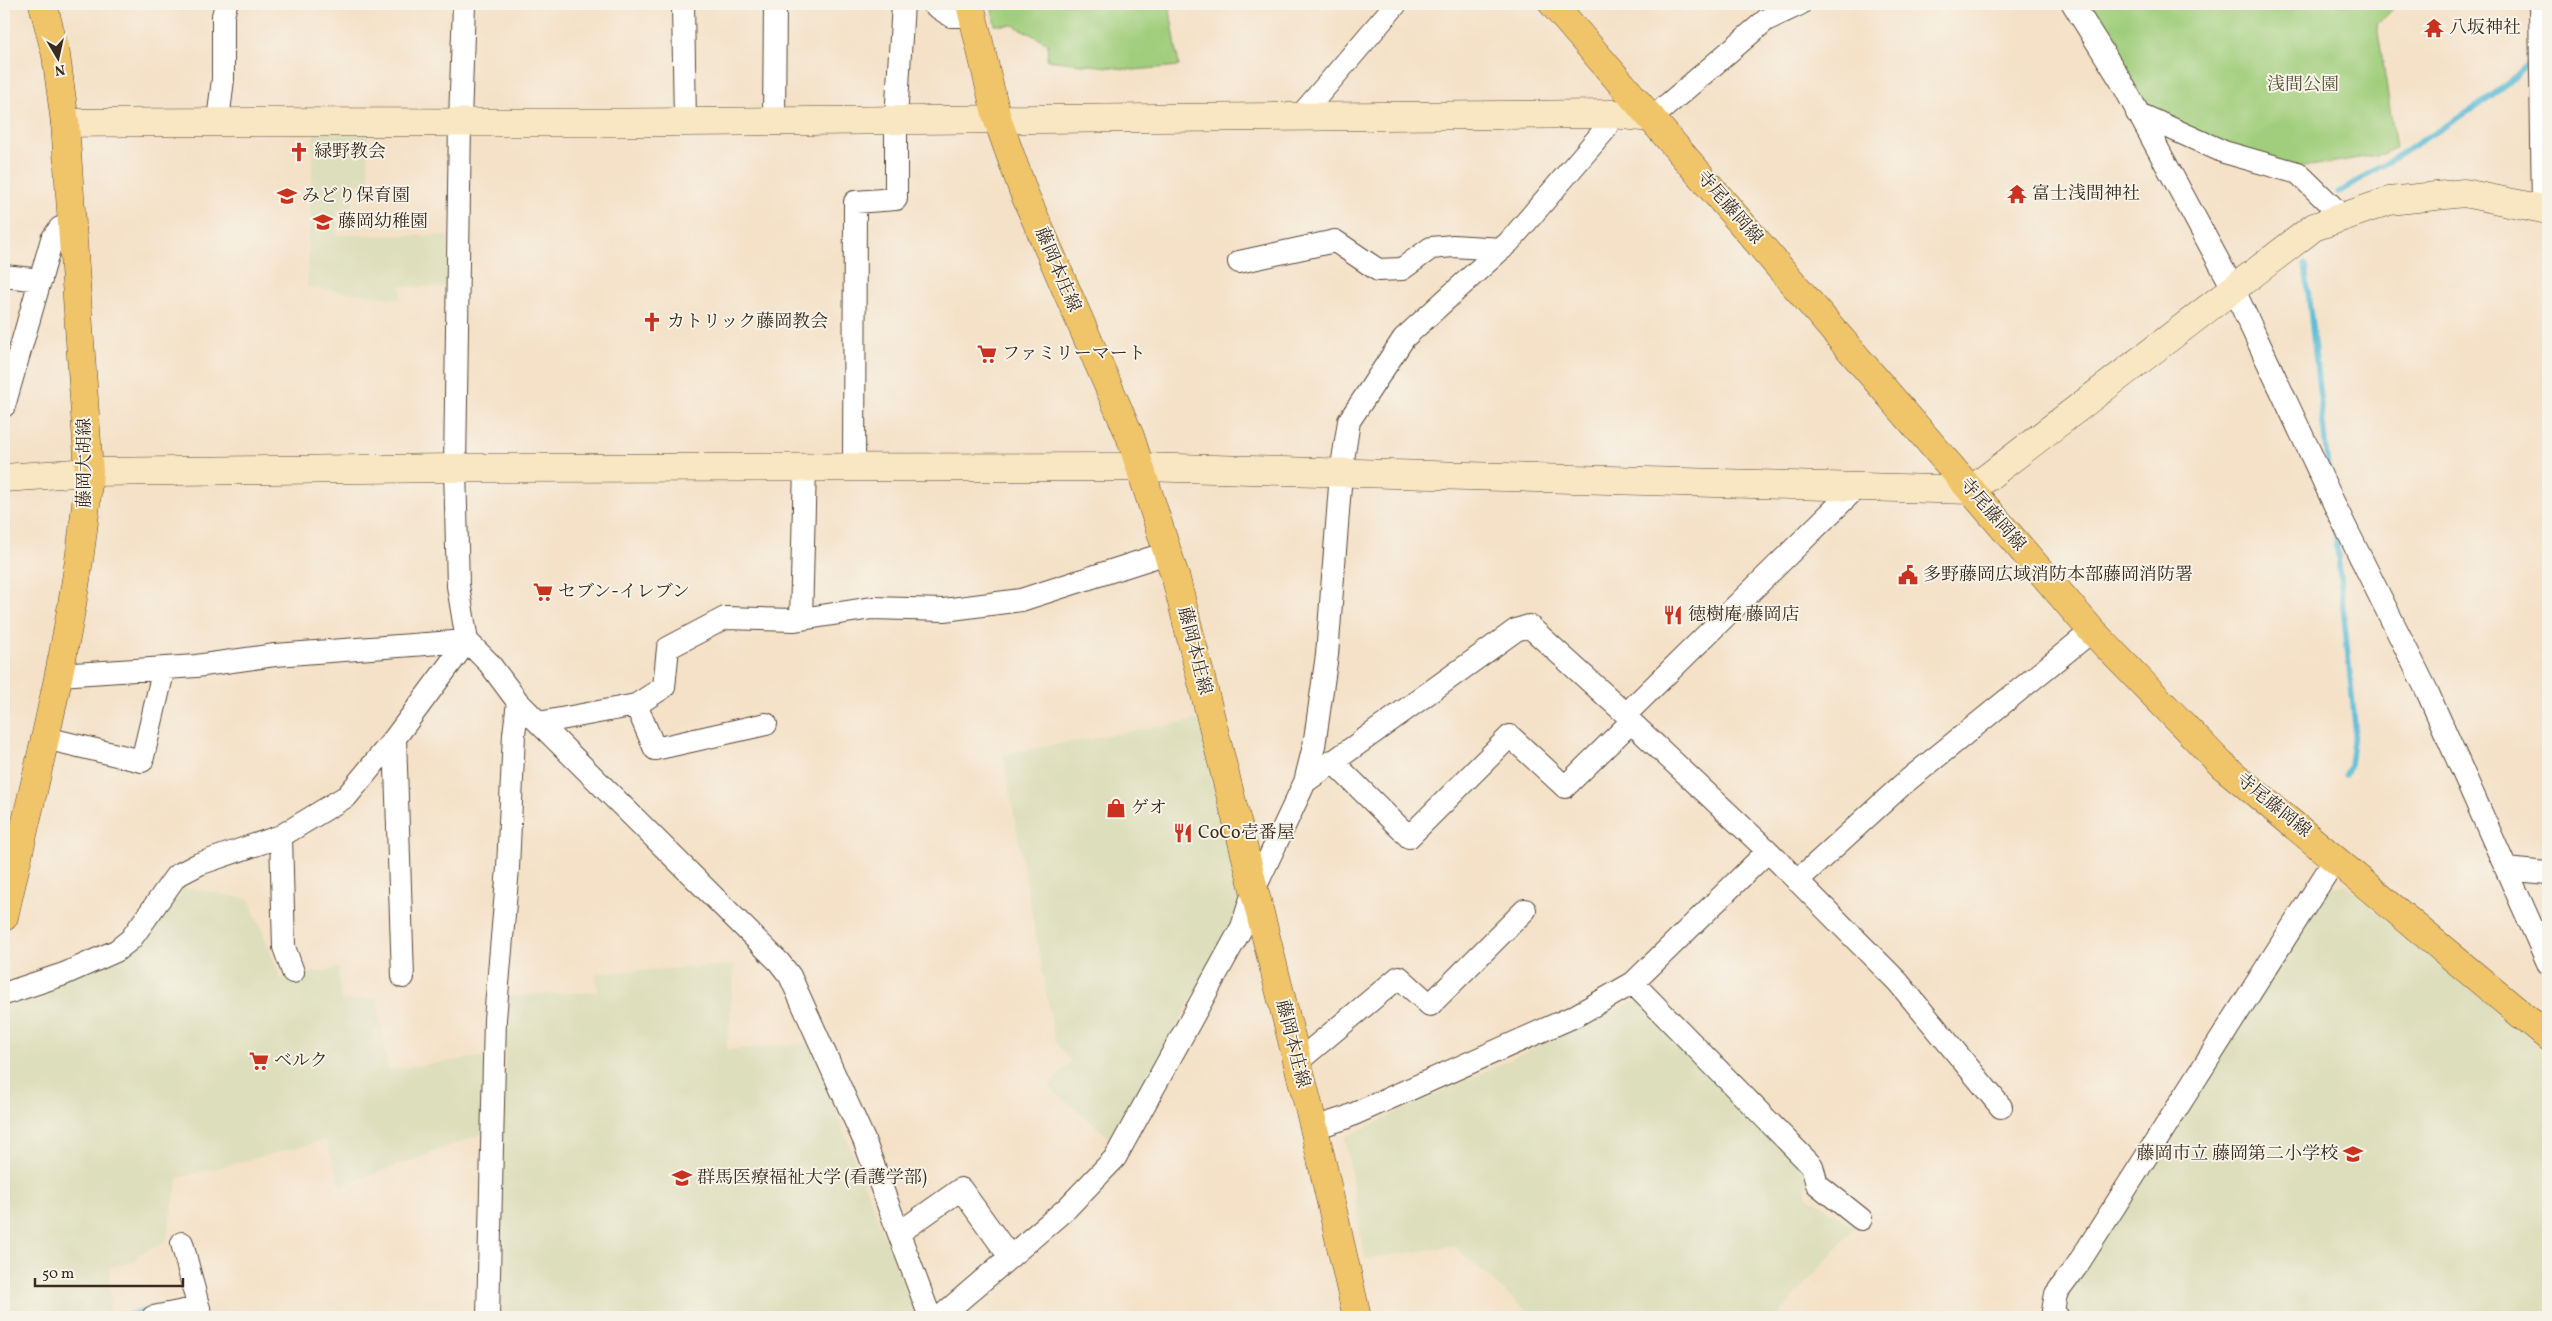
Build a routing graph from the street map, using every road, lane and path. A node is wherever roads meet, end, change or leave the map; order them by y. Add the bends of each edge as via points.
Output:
1 (43, 4) edge
2 (226, 4) edge
3 (464, 4) edge
4 (683, 4) edge
5 (776, 4) edge
6 (903, 4) edge
7 (933, 4) edge
8 (1396, 4) edge
9 (1553, 4) edge
10 (1800, 4) edge
11 (2073, 4) edge
12 (2540, 4) edge
13 (971, 10) edge
14 (2137, 113) junction
15 (1302, 114) junction
16 (1613, 114) junction
17 (997, 118) junction
18 (1652, 118) junction
19 (896, 119) junction
20 (774, 120) junction
21 (218, 121) junction
22 (460, 121) junction
23 (685, 122) junction
24 (65, 123) junction
25 (2546, 209) edge
26 (2342, 216) junction
27 (74, 223) junction
28 (1502, 249) junction
29 (1239, 262) dead end
30 (4, 276) edge
31 (42, 280) junction
32 (2233, 288) junction
33 (4, 406) edge
34 (1140, 467) junction
35 (455, 468) junction
36 (806, 468) junction
37 (854, 468) junction
38 (89, 472) junction
39 (1341, 473) junction
40 (4, 478) edge
41 (1857, 487) junction
42 (1971, 490) junction
43 (1168, 553) junction
44 (802, 619) junction
45 (2092, 631) junction
46 (467, 641) junction
47 (164, 668) junction
48 (59, 675) junction
49 (518, 702) junction
50 (636, 705) junction
51 (1628, 718) junction
52 (539, 723) junction
53 (766, 724) dead end
54 (45, 738) junction
55 (395, 738) junction
56 (1332, 761) junction
57 (1305, 782) junction
58 (281, 836) junction
59 (1768, 851) junction
60 (2336, 858) junction
61 (2506, 869) junction
62 (2548, 873) edge
63 (1797, 881) junction
64 (1253, 892) junction
65 (1525, 910) dead end
66 (4, 917) edge
67 (2548, 963) edge
68 (293, 972) dead end
69 (403, 977) dead end
70 (1633, 983) junction
71 (4, 994) edge
72 (2548, 1036) edge
73 (1297, 1062) junction
74 (2000, 1107) dead end
75 (1314, 1128) junction
76 (1862, 1218) dead end
77 (899, 1233) junction
78 (182, 1243) dead end
79 (1010, 1257) junction
80 (200, 1312) edge
81 (153, 1317) edge
82 (488, 1317) edge
83 (930, 1317) edge
84 (940, 1317) edge
85 (1357, 1317) edge
86 (2058, 1317) edge

1 - 24 main road, 藤岡大胡線 via 56,55
2 - 21 street
3 - 22 street
4 - 23 street
5 - 20 street
6 - 19 street
7 - 13 street via 951,16
8 - 15 street
9 - 18 main road, 寺尾藤岡線
10 - 18 street via 1766,20
11 - 14 street
12 - 25 street
13 - 17 main road, 藤岡本庄線
14 - 26 street via 2224,152 2298,173
14 - 32 street
15 - 16 street
15 - 17 street
16 - 18 street
16 - 28 street via 1604,131
17 - 19 street
17 - 34 main road, 藤岡本庄線 via 1024,193 1130,436
18 - 42 main road, 寺尾藤岡線
19 - 20 street
19 - 37 street via 896,199 855,202
20 - 23 street
21 - 22 street
21 - 24 street
22 - 23 street
22 - 35 street
24 - 27 main road, 藤岡大胡線
25 - 26 street via 2464,193 2390,201
26 - 32 street via 2314,227
27 - 31 street via 60,228 52,239
27 - 38 main road, 藤岡大胡線
28 - 29 street via 1432,248 1402,269 1378,270 1335,241
28 - 39 street via 1404,338 1349,421
30 - 31 street
31 - 33 street
32 - 42 street
32 - 61 street via 2338,512 2427,691
34 - 37 street
34 - 39 street
34 - 43 main road, 藤岡本庄線
35 - 36 street
35 - 38 street
35 - 46 street via 458,586
36 - 37 street
36 - 44 street
38 - 40 street
38 - 48 main road, 藤岡大胡線 via 85,528
39 - 41 street
39 - 57 street via 1327,655 1314,746
41 - 42 street
41 - 51 street
42 - 45 main road, 寺尾藤岡線
43 - 44 street via 1021,600 944,610 872,608
43 - 64 main road, 藤岡本庄線
44 - 50 street via 725,618 668,648 664,687
45 - 60 main road, 寺尾藤岡線 via 2222,765
45 - 63 street via 1902,784
46 - 47 street via 275,655
46 - 49 street via 489,663
46 - 55 street
47 - 48 street
47 - 54 street via 142,761
48 - 54 main road, 藤岡大胡線
49 - 52 street
49 - 82 street via 495,1019
50 - 52 street
50 - 53 street via 655,749
51 - 56 street via 1529,626 1516,630
51 - 56 street via 1565,787 1510,736 1409,837
51 - 59 street
52 - 77 street via 790,976 864,1140
54 - 66 main road, 藤岡大胡線
55 - 58 street via 348,796
55 - 69 street
56 - 57 street
57 - 64 street
58 - 68 street via 284,947
58 - 71 street via 199,864 176,876 131,939 116,951 64,974
59 - 63 street
59 - 70 street
60 - 72 main road, 寺尾藤岡線
60 - 86 street via 2056,1294 2053,1311
61 - 62 street
61 - 67 street
63 - 74 street via 1898,982
64 - 73 main road, 藤岡本庄線
64 - 79 street via 1242,927 1115,1158 1067,1208
65 - 73 street via 1430,1005 1399,976
70 - 75 street via 1575,1016 1345,1118
70 - 76 street via 1812,1166 1817,1184
73 - 75 main road, 藤岡本庄線
75 - 85 main road, 藤岡本庄線
77 - 79 street via 962,1189
77 - 83 street
78 - 80 street
79 - 84 street
80 - 81 street

